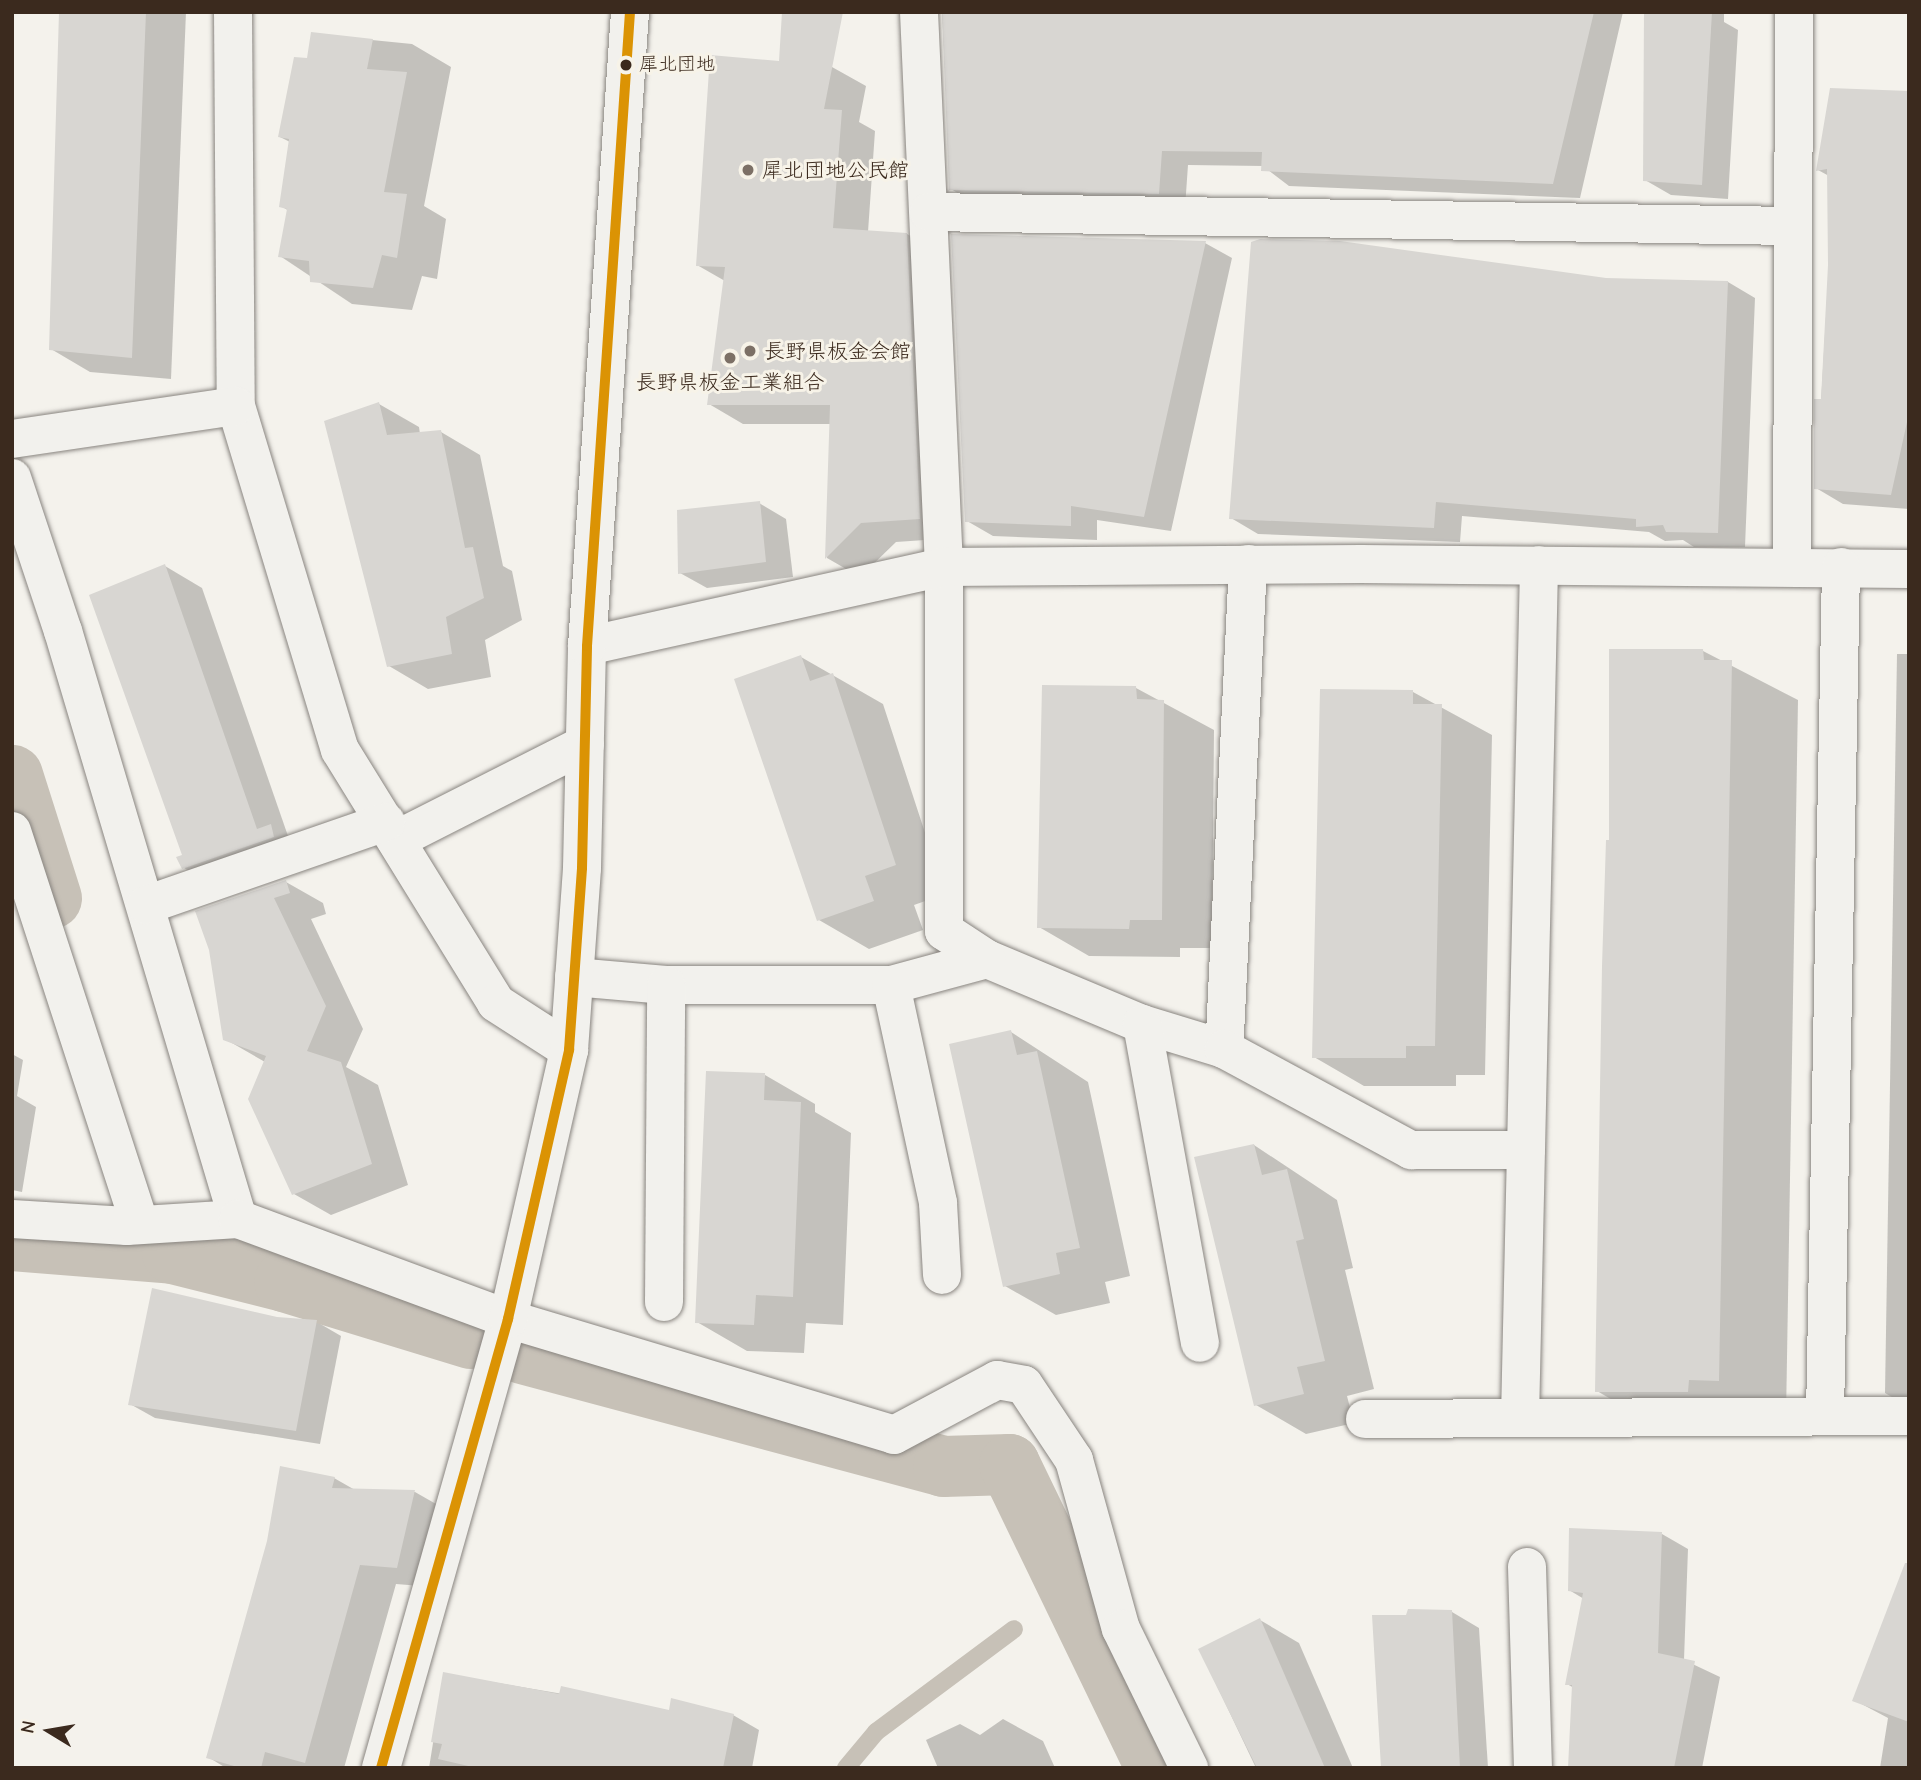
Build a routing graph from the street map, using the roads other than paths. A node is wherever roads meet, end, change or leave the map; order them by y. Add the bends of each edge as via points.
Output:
1 (233, 12) edge
2 (630, 12) edge
3 (919, 12) edge
4 (1794, 12) edge
5 (929, 212) junction
6 (1793, 226) junction
7 (236, 406) junction
8 (12, 439) edge
9 (12, 478) edge
10 (1248, 564) junction
11 (1538, 565) junction
12 (1792, 566) junction
13 (944, 567) junction
14 (1841, 567) junction
15 (1909, 569) edge
16 (587, 646) junction
17 (585, 744) junction
18 (12, 831) edge
19 (391, 831) junction
20 (146, 905) junction
21 (987, 959) junction
22 (574, 977) junction
23 (666, 985) junction
24 (891, 985) junction
25 (1142, 1024) junction
26 (1224, 1049) junction
27 (569, 1050) junction
28 (1526, 1150) junction
29 (12, 1219) edge
30 (238, 1219) junction
31 (140, 1225) junction
32 (942, 1275) dead end
33 (664, 1302) dead end
34 (508, 1319) junction
35 (1200, 1343) dead end
36 (1825, 1416) junction
37 (1909, 1416) edge
38 (1364, 1419) dead end
39 (1520, 1419) junction
40 (1527, 1566) dead end
41 (381, 1768) edge
42 (1189, 1768) edge
43 (1533, 1768) edge

1 - 7 street
2 - 16 street
3 - 5 street
4 - 6 street
5 - 6 street
5 - 13 street
6 - 12 street
7 - 8 street
7 - 19 street via 340,750
9 - 20 street
10 - 11 street
10 - 13 street
10 - 26 street
11 - 12 street
11 - 28 street
12 - 14 street
13 - 16 street
13 - 21 street via 944,931
14 - 15 street
14 - 36 street
16 - 17 street
17 - 19 street
17 - 22 street
18 - 31 street
19 - 20 street
19 - 27 street via 496,1003
20 - 30 street
21 - 24 street
21 - 25 street
22 - 23 street
22 - 27 street
23 - 24 street
23 - 33 street
24 - 32 street via 938,1203
25 - 26 street
25 - 35 street
26 - 28 street via 1411,1150
27 - 34 street
28 - 39 street
29 - 31 street
30 - 31 street
30 - 34 street
34 - 41 street
34 - 42 street via 894,1435 997,1380 1024,1385 1074,1460 1121,1629
36 - 37 street
36 - 39 street
38 - 39 street
40 - 43 street

